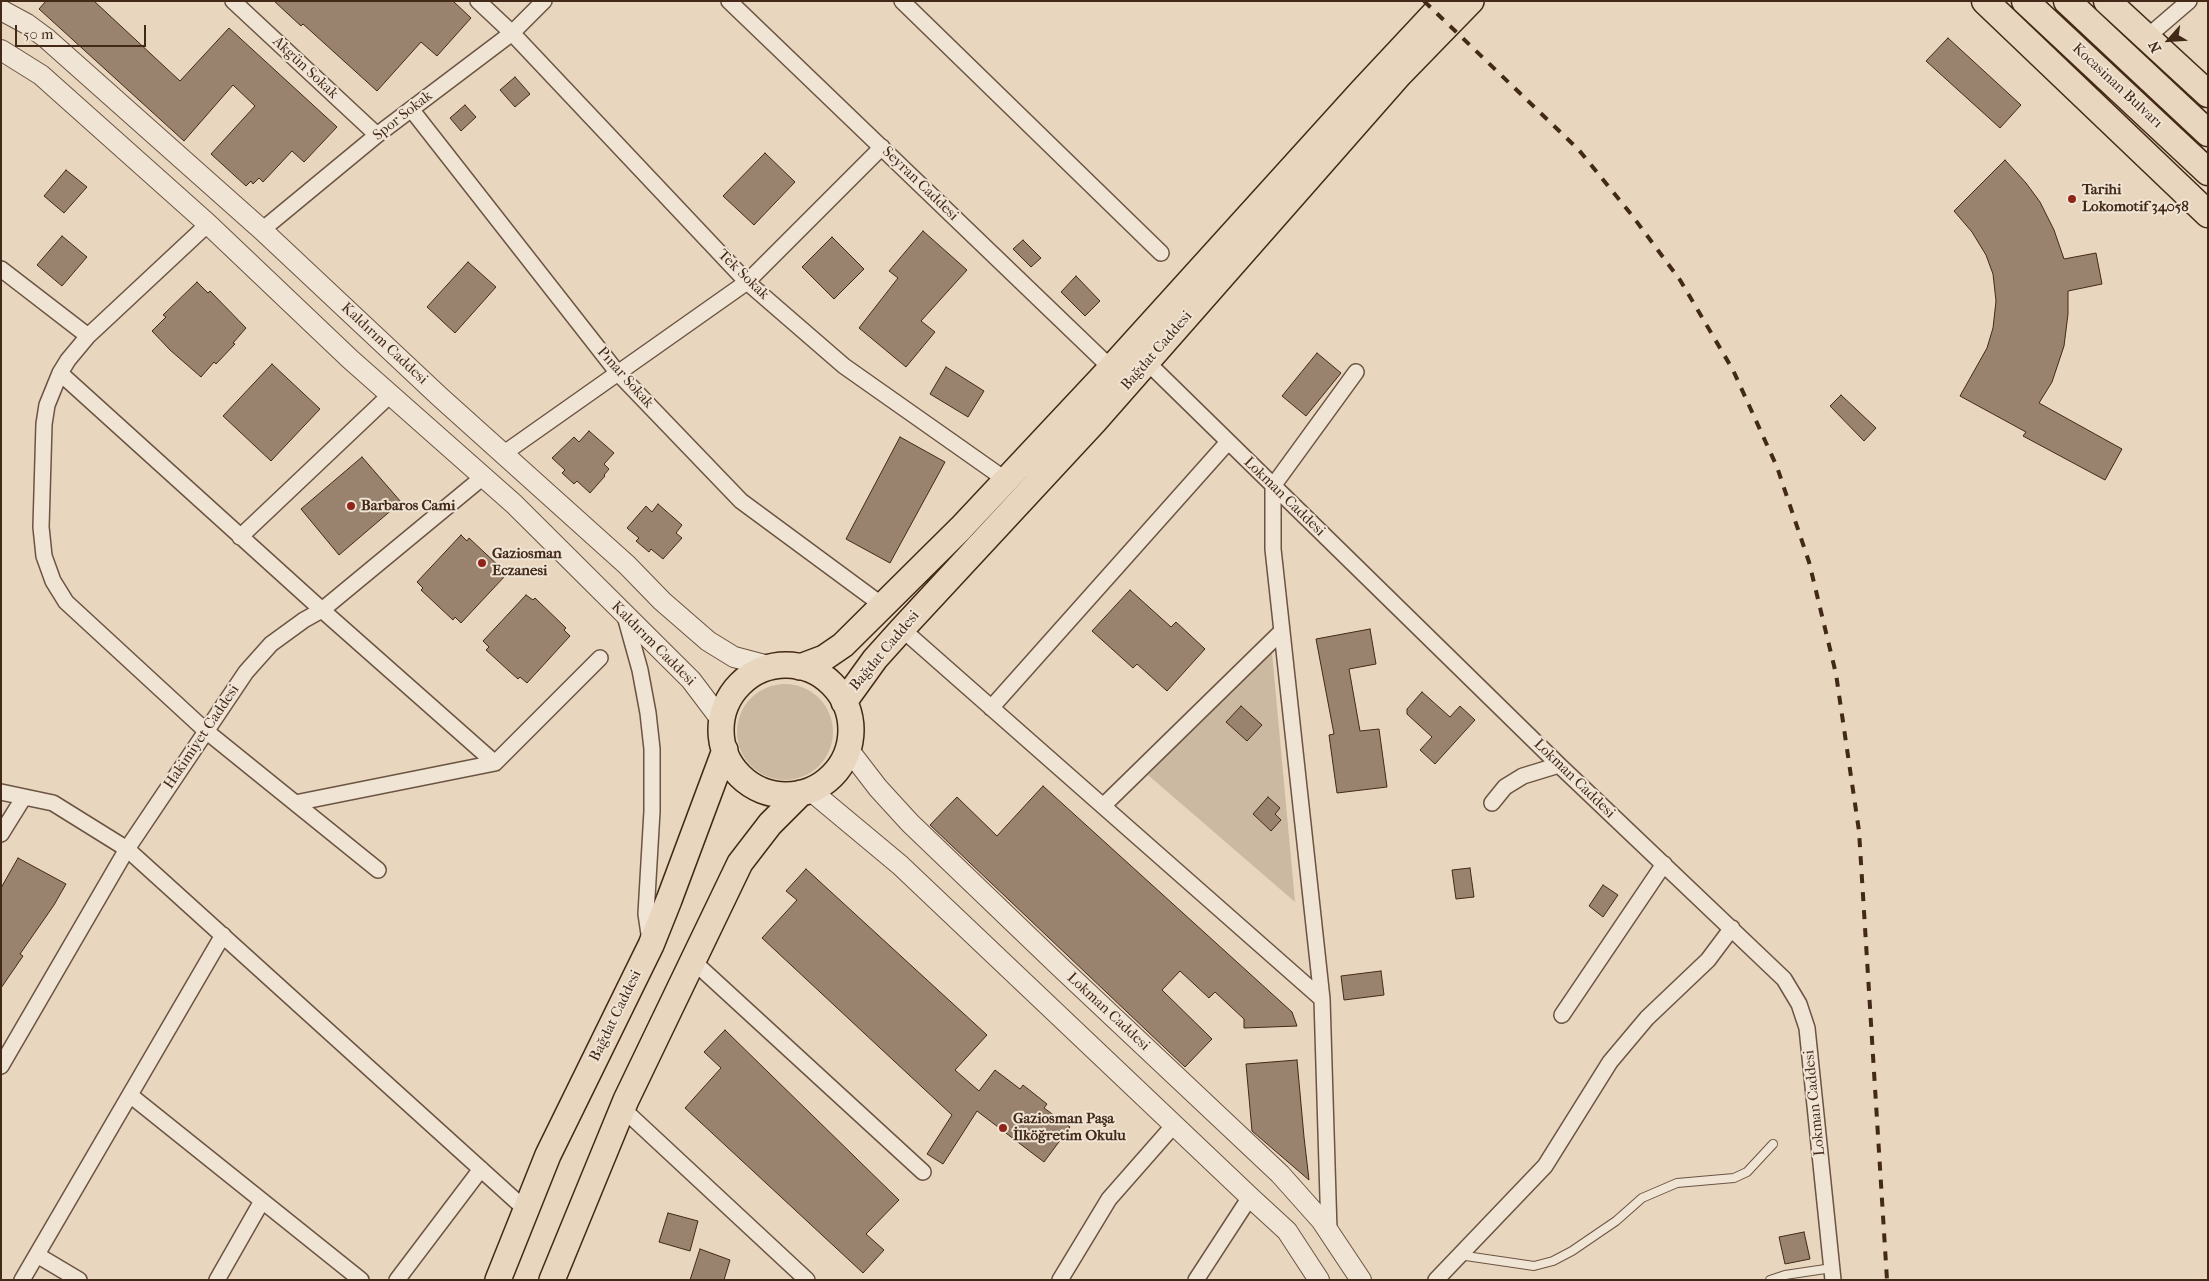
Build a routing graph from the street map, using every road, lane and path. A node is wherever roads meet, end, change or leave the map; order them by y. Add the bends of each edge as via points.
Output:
1 (233, 1) edge
2 (478, 1) edge
3 (544, 1) edge
4 (729, 1) edge
5 (902, 1) edge
6 (1446, 1) edge
7 (1471, 1) edge
8 (1985, 1) edge
9 (2025, 1) edge
10 (2066, 1) edge
11 (2107, 1) edge
12 (2189, 1) edge
13 (1, 10) edge
14 (512, 33) junction
15 (2146, 38) junction
16 (1, 50) edge
17 (2208, 94) edge
18 (412, 108) junction
19 (2208, 132) edge
20 (377, 136) junction
21 (882, 147) junction
22 (2208, 172) edge
23 (2208, 214) edge
24 (208, 224) junction
25 (262, 230) junction
26 (1162, 253) dead end
27 (1, 269) edge
28 (747, 282) junction
29 (88, 336) junction
30 (1147, 362) junction
31 (1111, 368) junction
32 (617, 372) junction
33 (1356, 372) dead end
34 (60, 373) junction
35 (391, 394) junction
36 (1228, 442) junction
37 (503, 454) junction
38 (483, 477) junction
39 (1006, 480) junction
40 (1273, 486) junction
41 (240, 537) junction
42 (882, 605) junction
43 (322, 610) junction
44 (625, 616) junction
45 (902, 629) junction
46 (1282, 631) junction
47 (600, 658) dead end
48 (772, 667) junction
49 (800, 667) junction
50 (844, 702) junction
51 (991, 708) junction
52 (722, 721) junction
53 (206, 731) junction
54 (848, 749) junction
55 (725, 750) junction
56 (495, 763) junction
57 (1558, 765) junction
58 (1, 792) edge
59 (806, 792) junction
60 (24, 797) junction
61 (295, 803) junction
62 (1492, 803) dead end
63 (1103, 806) junction
64 (1, 834) edge
65 (128, 849) junction
66 (1664, 864) junction
67 (378, 870) dead end
68 (1732, 928) junction
69 (223, 936) junction
70 (651, 945) junction
71 (693, 961) junction
72 (1322, 999) junction
73 (1562, 1015) dead end
74 (1, 1066) edge
75 (130, 1095) junction
76 (622, 1108) junction
77 (1174, 1125) junction
78 (1773, 1144) dead end
79 (481, 1169) junction
80 (924, 1172) dead end
81 (1250, 1197) junction
82 (262, 1201) junction
83 (526, 1210) junction
84 (1329, 1231) junction
85 (37, 1255) junction
86 (1459, 1255) junction
87 (1833, 1274) edge
88 (22, 1280) edge
89 (79, 1280) edge
90 (217, 1280) edge
91 (361, 1280) edge
92 (397, 1280) edge
93 (498, 1280) edge
94 (552, 1280) edge
95 (807, 1280) edge
96 (1060, 1280) edge
97 (1196, 1280) edge
98 (1320, 1280) edge
99 (1361, 1280) edge
100 (1436, 1280) edge
101 (1770, 1280) edge

1 - 20 street, Akgün Sokak
2 - 14 street, Tek Sokak
3 - 14 street, Spor Sokak
4 - 21 street, Seyran Caddesi
5 - 26 street
6 - 31 main road, Bağdat Caddesi
7 - 30 main road, Bağdat Caddesi via 1399,75
8 - 23 highway
9 - 22 highway, Kocasinan Bulvarı
10 - 19 highway, Kocasinan Bulvarı
11 - 15 highway
12 - 15 street
13 - 25 street, Kaldırım Caddesi via 46,38
14 - 18 street, Spor Sokak
14 - 28 street, Tek Sokak
15 - 17 highway
16 - 24 street, Kaldırım Caddesi via 41,75
18 - 20 street, Spor Sokak
18 - 32 street, Pınar Sokak
20 - 25 street, Spor Sokak
21 - 28 street
21 - 31 street, Seyran Caddesi
24 - 29 street
24 - 35 street, Kaldırım Caddesi
25 - 37 street, Kaldırım Caddesi
27 - 29 street
28 - 32 street
28 - 39 street, Tek Sokak via 844,366
29 - 34 street
30 - 36 street, Lokman Caddesi
30 - 45 main road, Bağdat Caddesi
31 - 39 main road, Bağdat Caddesi
32 - 37 street
32 - 42 street, Pınar Sokak via 740,501
33 - 40 street
34 - 41 street
34 - 53 street via 47,405 44,424 41,527 48,569 66,602
35 - 38 street, Kaldırım Caddesi
35 - 41 street
36 - 40 street, Lokman Caddesi
36 - 51 street
37 - 48 street, Kaldırım Caddesi via 708,642 734,657
38 - 43 street, Hakimiyet Caddesi
38 - 44 street, Kaldırım Caddesi
39 - 42 main road, Bağdat Caddesi
40 - 46 street via 1273,549
40 - 57 street, Lokman Caddesi
41 - 43 street
42 - 49 main road, Bağdat Caddesi via 833,652
43 - 53 street, Hakimiyet Caddesi via 287,631 258,657
43 - 56 street
44 - 52 street, Kaldırım Caddesi via 691,680
44 - 70 street via 640,670 652,749 652,811 646,880 646,914
45 - 50 main road, Bağdat Caddesi via 870,665
45 - 51 street
46 - 63 street
46 - 72 street
47 - 56 street
48 - 49 main road
48 - 52 main road via 754,674 739,686 728,702
49 - 50 main road via 826,680
50 - 54 main road via 851,730
51 - 63 street
52 - 55 main road
53 - 61 street
53 - 65 street, Hakimiyet Caddesi
54 - 59 main road via 834,774
54 - 84 street, Lokman Caddesi via 893,806 1280,1174
55 - 59 main road via 733,767 754,786 772,794
55 - 70 main road, Bağdat Caddesi
56 - 61 street
57 - 62 street via 1523,776 1506,787
57 - 66 street, Lokman Caddesi
58 - 60 street
59 - 71 main road via 770,824 740,864
59 - 77 street via 900,865
60 - 64 street
60 - 65 street via 53,803
61 - 67 street
63 - 72 street
65 - 69 street
65 - 74 street, Hakimiyet Caddesi
66 - 68 street, Lokman Caddesi
66 - 73 street
68 - 86 street via 1708,960 1647,1018 1610,1062 1546,1166
68 - 87 street, Lokman Caddesi via 1784,980 1799,1004 1807,1028
69 - 75 street
69 - 79 street
70 - 83 main road, Bağdat Caddesi via 548,1155
71 - 76 main road
71 - 80 street
72 - 84 street
75 - 82 street
75 - 85 street
76 - 94 main road
76 - 95 street
77 - 81 street
77 - 96 street via 1109,1199
78 - 86 lane via 1747,1172 1734,1178 1677,1183 1642,1198 1572,1252 1553,1261 1534,1266
79 - 83 street
79 - 92 street
81 - 97 street
81 - 98 street via 1286,1232
82 - 90 street
82 - 91 street
83 - 93 main road, Bağdat Caddesi
84 - 99 street, Lokman Caddesi
85 - 88 street
85 - 89 street
86 - 100 street
87 - 101 lane via 1786,1275

